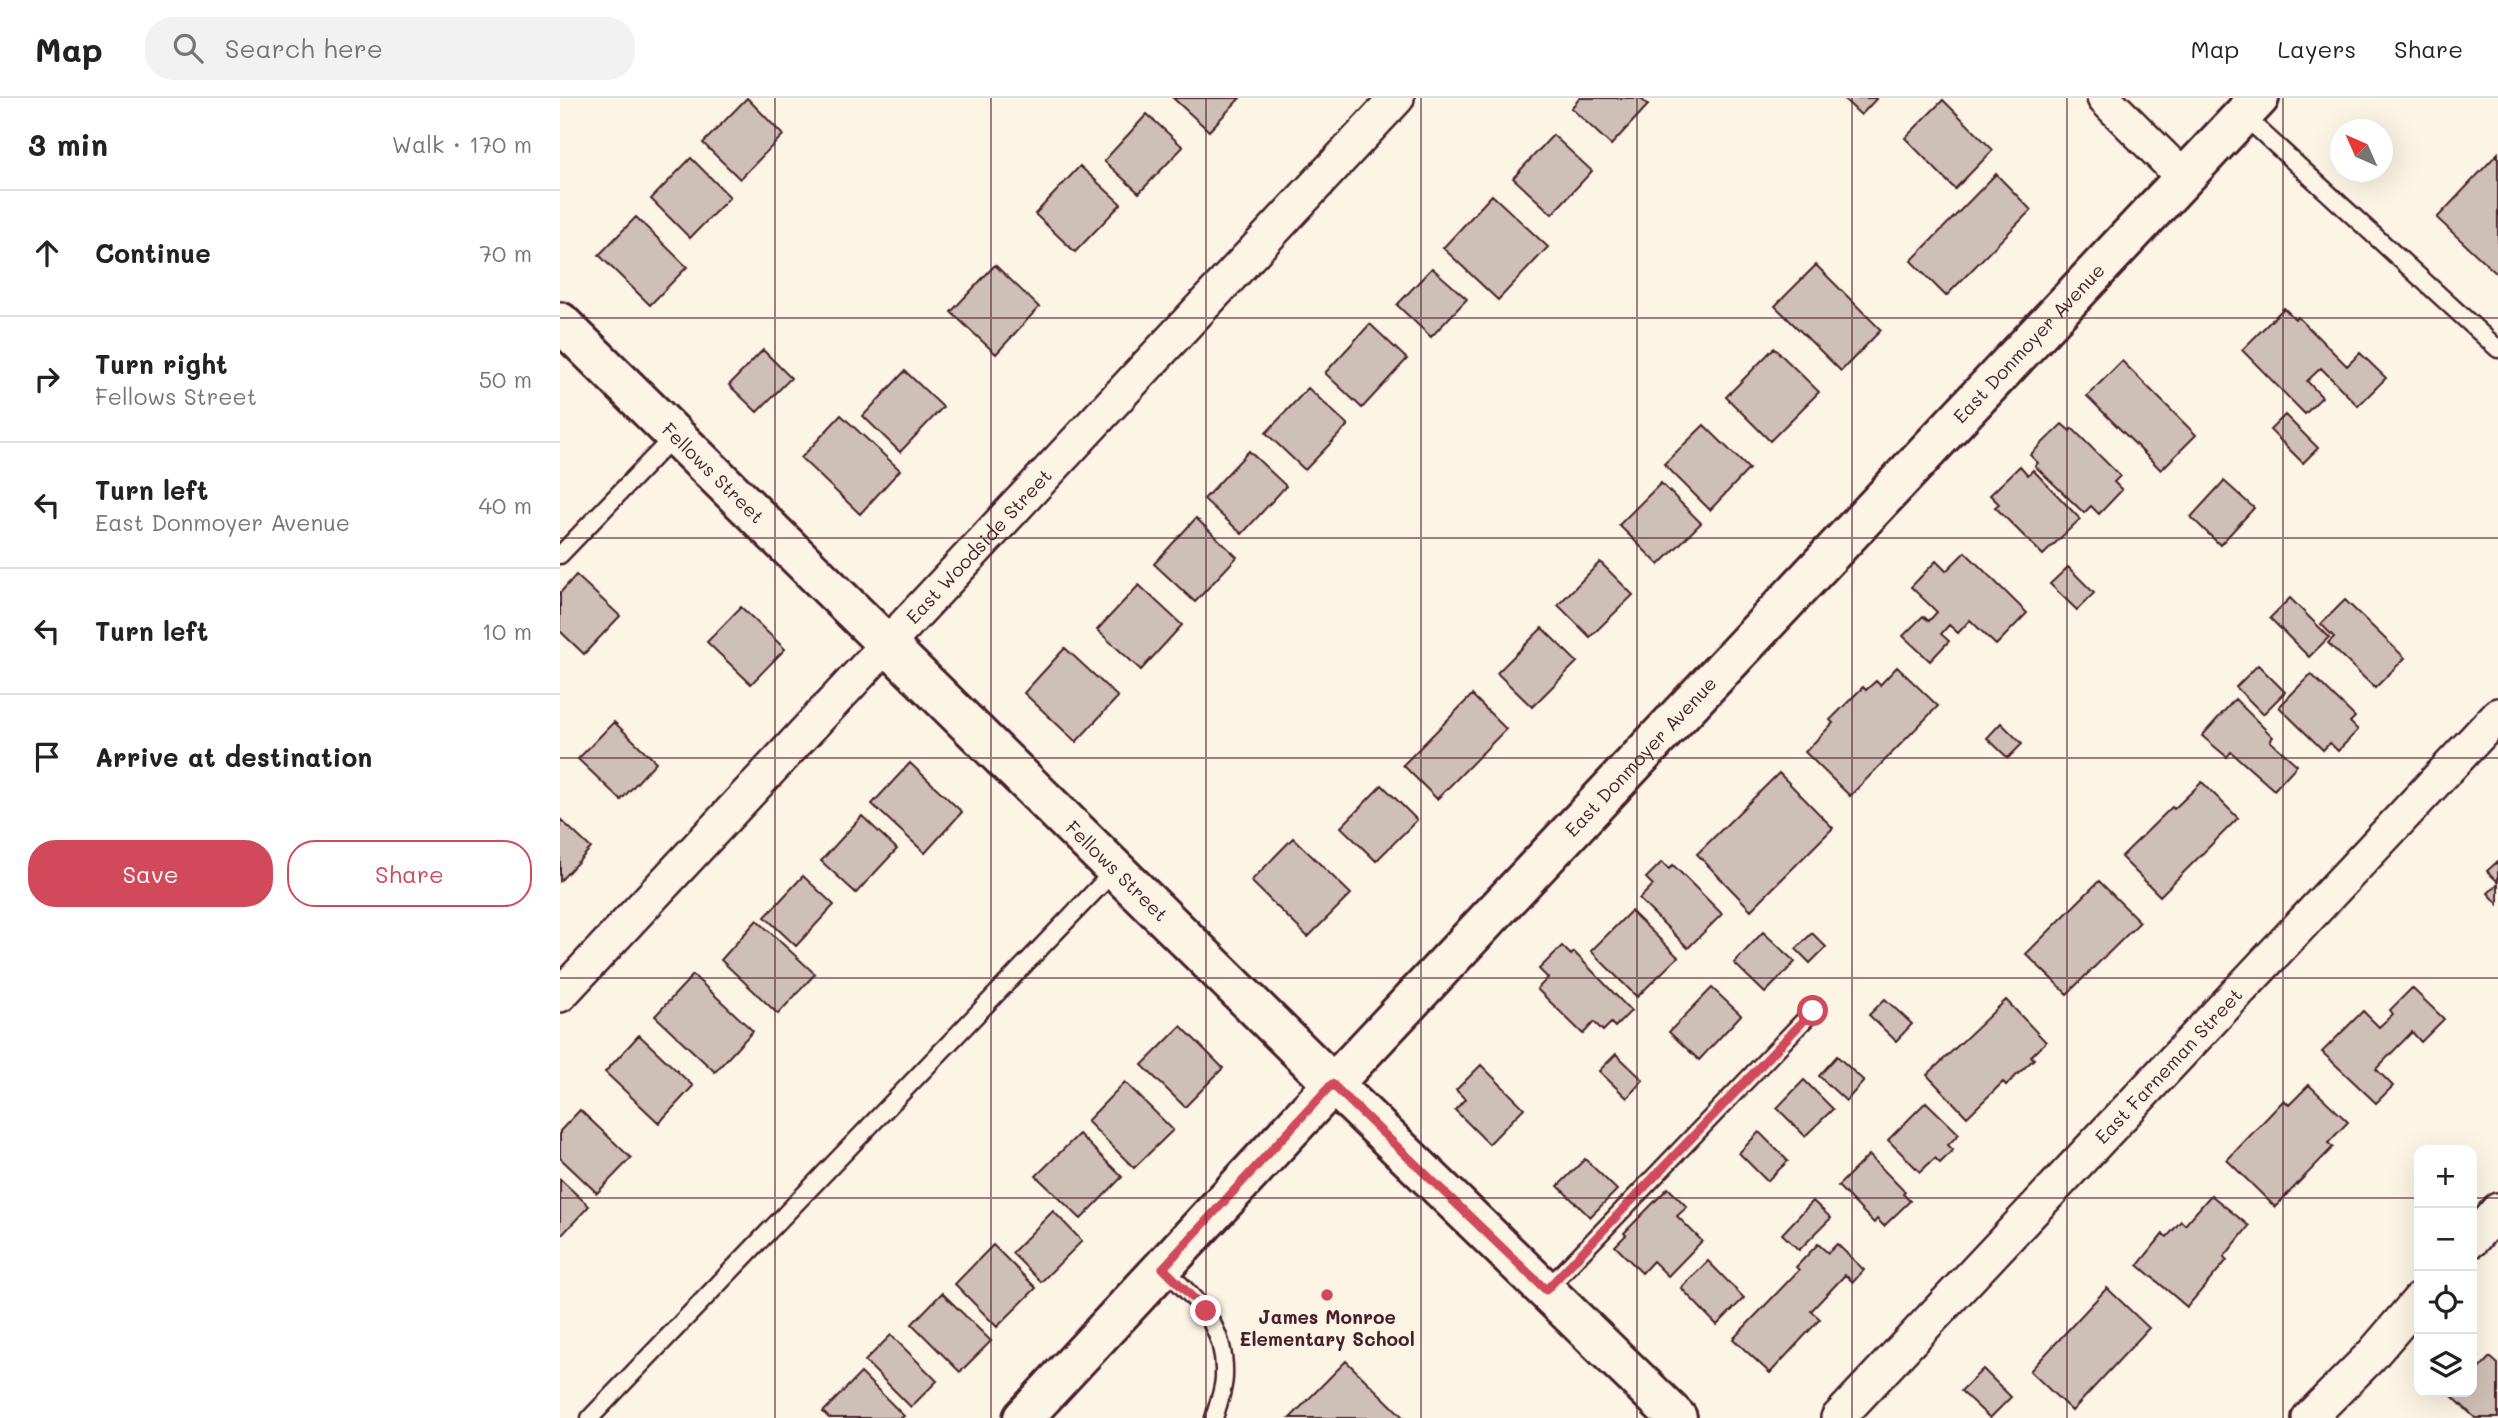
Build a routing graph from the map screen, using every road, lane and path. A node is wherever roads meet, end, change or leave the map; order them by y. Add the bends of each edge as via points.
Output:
1 (1397, 98) edge
2 (2104, 98) edge
3 (2251, 107) edge
4 (2184, 178) junction
5 (560, 322) edge
6 (2498, 349) edge
7 (676, 435) junction
8 (560, 555) edge
9 (888, 645) junction
10 (2498, 715) edge
11 (1116, 869) junction
12 (560, 995) edge
13 (1813, 1011) dead end
14 (1332, 1084) junction
15 (2498, 1210) edge
16 (2477, 1234) edge
17 (1163, 1268) junction
18 (1546, 1290) junction
19 (2414, 1306) edge
20 (590, 1418) edge
21 (1023, 1418) edge
22 (1214, 1418) edge
23 (1677, 1418) edge
24 (1839, 1418) edge
25 (2309, 1418) edge

1 - 9 street, East Woodside Street
2 - 4 street
3 - 4 street, East Donmoyer Avenue
3 - 6 lane
4 - 14 street, East Donmoyer Avenue
5 - 7 street, Fellows Street
7 - 8 lane
7 - 9 street, Fellows Street
9 - 11 street, Fellows Street
9 - 12 street, East Woodside Street
10 - 24 street, East Farneman Street
11 - 14 street, Fellows Street
11 - 20 lane
13 - 18 lane
14 - 17 street, East Donmoyer Avenue
14 - 18 street, Fellows Street
15 - 16 street
17 - 21 street, East Donmoyer Avenue
17 - 22 lane via 1206,1311 1222,1341 1224,1378
18 - 23 street, Fellows Street
19 - 25 street

